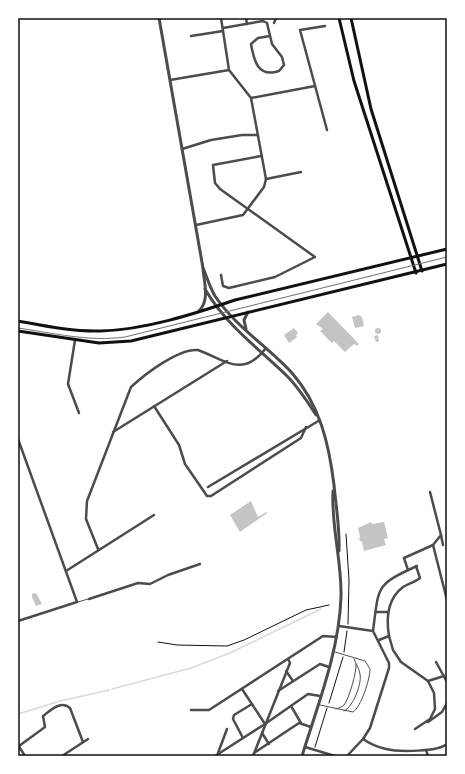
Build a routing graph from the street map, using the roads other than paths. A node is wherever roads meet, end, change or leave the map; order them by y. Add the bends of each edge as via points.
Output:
1 (159, 18) edge
2 (221, 18) edge
3 (246, 18) edge
4 (276, 18) edge
5 (339, 18) edge
6 (351, 18) edge
7 (274, 23) dead end
8 (247, 24) junction
9 (325, 26) dead end
10 (223, 30) junction
11 (191, 36) dead end
12 (270, 36) junction
13 (229, 70) junction
14 (170, 80) junction
15 (315, 86) junction
16 (251, 98) junction
17 (327, 130) dead end
18 (258, 135) junction
19 (182, 149) junction
20 (262, 156) junction
21 (301, 172) dead end
22 (266, 179) junction
23 (248, 209) junction
24 (196, 225) junction
25 (447, 249) edge
26 (418, 257) junction
27 (411, 258) junction
28 (447, 264) edge
29 (203, 268) junction
30 (422, 271) junction
31 (416, 273) junction
32 (220, 275) dead end
33 (204, 288) junction
34 (222, 304) junction
35 (216, 306) junction
36 (199, 311) junction
37 (249, 311) junction
38 (232, 316) junction
39 (224, 318) junction
40 (18, 321) edge
41 (247, 330) junction
42 (18, 331) edge
43 (76, 340) junction
44 (266, 348) junction
45 (262, 353) junction
46 (227, 361) junction
47 (154, 406) junction
48 (79, 413) dead end
49 (320, 420) junction
50 (306, 427) junction
51 (113, 432) junction
52 (18, 439) edge
53 (208, 487) dead end
54 (430, 492) dead end
55 (154, 515) dead end
56 (441, 535) junction
57 (433, 545) junction
58 (443, 545) dead end
59 (98, 549) junction
60 (200, 564) dead end
61 (408, 570) junction
62 (66, 571) junction
63 (88, 599) joint
64 (447, 600) edge
65 (77, 602) junction
66 (376, 612) junction
67 (388, 612) junction
68 (18, 621) edge
69 (339, 626) junction
70 (373, 631) junction
71 (389, 636) junction
72 (337, 637) junction
73 (379, 640) junction
74 (334, 651) junction
75 (288, 658) junction
76 (353, 658) junction
77 (436, 662) dead end
78 (356, 664) junction
79 (330, 667) junction
80 (286, 671) junction
81 (444, 676) junction
82 (293, 681) junction
83 (428, 681) junction
84 (447, 682) edge
85 (242, 689) junction
86 (278, 691) junction
87 (320, 696) junction
88 (447, 703) edge
89 (252, 704) junction
90 (318, 704) junction
91 (291, 706) junction
92 (335, 709) junction
93 (191, 710) dead end
94 (344, 712) junction
95 (301, 723) junction
96 (426, 723) junction
97 (265, 724) junction
98 (311, 727) junction
99 (227, 729) dead end
100 (415, 729) dead end
101 (262, 733) junction
102 (243, 738) junction
103 (88, 739) dead end
104 (363, 739) junction
105 (83, 742) junction
106 (268, 744) junction
107 (447, 744) edge
108 (18, 745) edge
109 (305, 747) junction
110 (426, 750) junction
111 (216, 755) edge
112 (253, 755) edge
113 (25, 756) edge
114 (62, 756) edge
115 (302, 756) edge
116 (335, 756) edge
117 (347, 756) edge
118 (425, 756) edge
119 (428, 756) edge

1 - 14 street
2 - 10 street
3 - 8 street
4 - 7 street
5 - 27 main road via 354,81
6 - 26 main road via 371,109
8 - 10 street
8 - 12 street via 263,21 268,23
9 - 15 street via 300,30
10 - 11 street
10 - 13 street
12 - 12 street via 258,38 251,44 254,58 267,74 279,71 284,64
13 - 14 street
13 - 16 street
14 - 19 street
15 - 16 street
15 - 17 street
16 - 18 street
18 - 19 street via 211,140
18 - 20 street
19 - 24 street
20 - 22 street
20 - 23 street via 212,165 217,186
21 - 22 street
22 - 23 street via 264,187
23 - 24 street via 240,217
23 - 32 street via 315,257 275,277 229,288 223,286
24 - 29 street
25 - 26 main road
26 - 27 main road
26 - 30 main road
27 - 31 main road
27 - 34 main road
28 - 30 main road
29 - 33 street
29 - 34 street via 214,294
30 - 31 main road
31 - 37 main road
33 - 35 street
33 - 36 street via 205,302
34 - 35 main road
34 - 38 street
35 - 36 main road
35 - 39 street
36 - 40 main road via 129,328 99,331
37 - 38 main road
37 - 41 street via 244,320
38 - 39 main road
38 - 41 street
39 - 43 main road via 124,342 99,343
39 - 45 street
41 - 44 street
42 - 43 main road
43 - 48 street via 68,384
44 - 45 street
44 - 49 street via 300,383
45 - 46 street via 247,365
45 - 49 street via 301,391
46 - 47 street
46 - 51 street via 191,349 141,377 131,387
47 - 50 street via 179,445 185,464 207,496 211,496 301,438
47 - 51 street
49 - 50 street
49 - 69 street via 330,452 334,486 335,533 339,551 341,590
50 - 53 street
51 - 59 street via 85,510
52 - 62 street
54 - 56 street
55 - 59 street
56 - 57 street
56 - 58 street
57 - 61 street via 404,558
57 - 64 street
59 - 62 street
60 - 63 street via 150,584 138,583
61 - 66 street via 384,584 378,595
61 - 67 street via 417,566 420,578 395,595
62 - 65 street
63 - 65 lane
65 - 68 street
66 - 67 street
66 - 70 street
67 - 71 street
69 - 70 street
69 - 72 street
70 - 73 street
71 - 73 street
71 - 83 street via 393,650 401,662
72 - 74 street
72 - 75 street via 324,636
73 - 104 street via 388,659 389,668 370,728
74 - 76 lane
74 - 79 street
75 - 80 street via 290,663
75 - 85 street
76 - 78 lane
76 - 94 lane via 365,661 369,665 370,673 359,707 353,712
77 - 81 street
78 - 92 lane via 346,703
78 - 94 lane via 360,679 353,704
79 - 82 street via 320,664
79 - 87 street
80 - 82 street
80 - 86 street
81 - 83 street
81 - 84 street
82 - 86 street
83 - 96 street via 434,693 435,709
85 - 89 street
85 - 93 street via 209,710
86 - 97 street
87 - 90 street
87 - 91 street via 308,694
88 - 96 street via 439,716
89 - 97 street
89 - 102 street via 232,719
90 - 92 lane
90 - 98 street
91 - 95 street
91 - 97 street
92 - 94 lane
95 - 98 street
95 - 106 street
96 - 100 street
97 - 101 street
97 - 102 street
98 - 109 street
99 - 111 street
101 - 106 street
101 - 112 street
102 - 111 street
103 - 105 street
104 - 110 street via 387,750
104 - 117 street
105 - 108 street via 70,708 63,705 57,706 43,716 45,727
105 - 114 street
106 - 112 street
107 - 110 street via 438,749
108 - 113 street
109 - 115 street
109 - 116 street
110 - 119 street
118 - 119 street

